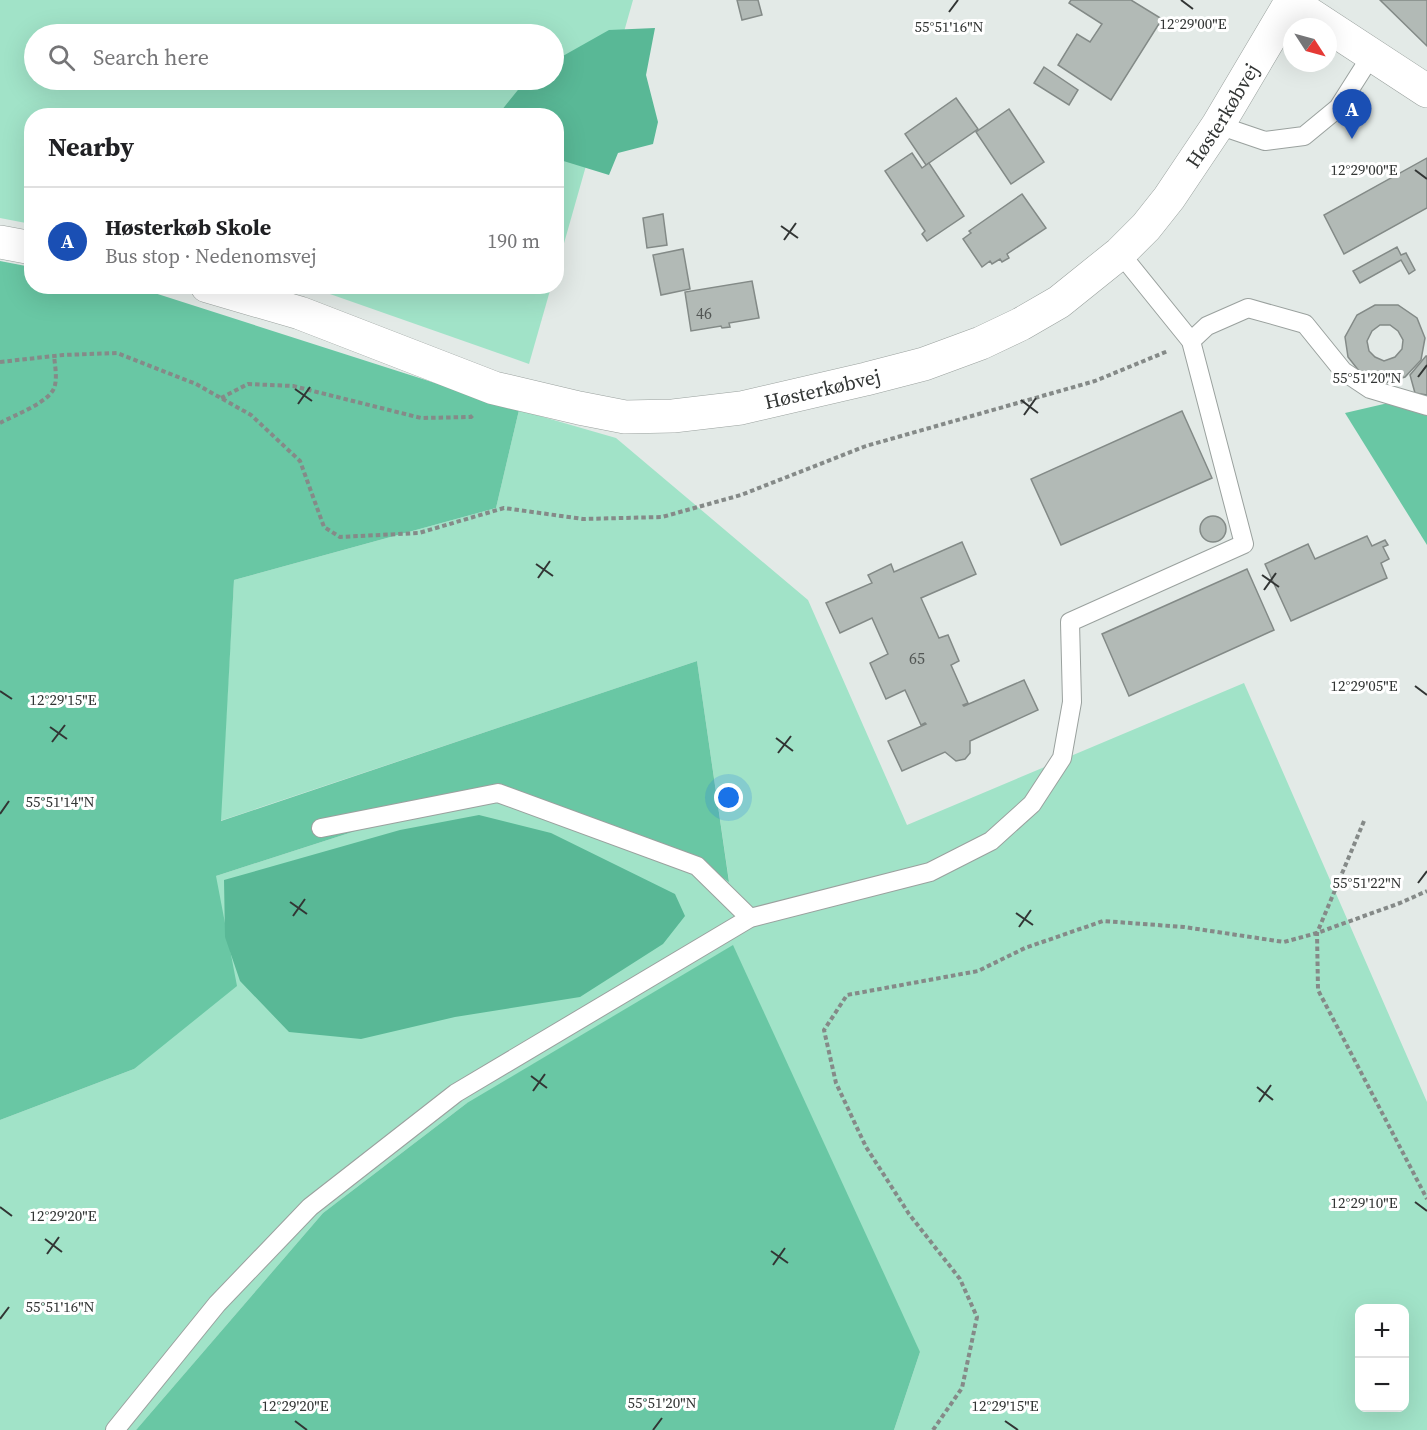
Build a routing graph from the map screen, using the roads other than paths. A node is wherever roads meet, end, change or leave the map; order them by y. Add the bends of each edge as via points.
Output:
1 (1292, 1) edge
2 (1371, 56) junction
3 (1427, 91) edge
4 (1218, 125) junction
5 (0, 242) edge
6 (24, 246) edge
7 (1120, 253) junction
8 (235, 294) edge
9 (1191, 341) junction
10 (1427, 406) edge
11 (321, 828) dead end
12 (750, 918) junction
13 (115, 1430) edge

1 - 2 street
1 - 4 street, Høsterkøbvej
2 - 3 street
2 - 4 lane via 1338,108 1304,136 1265,141
4 - 7 street, Høsterkøbvej via 1169,198
5 - 6 street
7 - 8 street, Høsterkøbvej via 1059,302 981,343 915,366 752,406 673,416 625,417 494,388 300,313
7 - 9 lane
9 - 10 lane via 1207,326 1248,308 1259,311 1305,324 1343,371 1370,388
9 - 12 lane via 1244,544 1071,622 1072,702 1062,758 1032,804 991,841 930,872
11 - 12 lane via 498,793 697,866
12 - 13 lane via 456,1093 310,1207 217,1304

